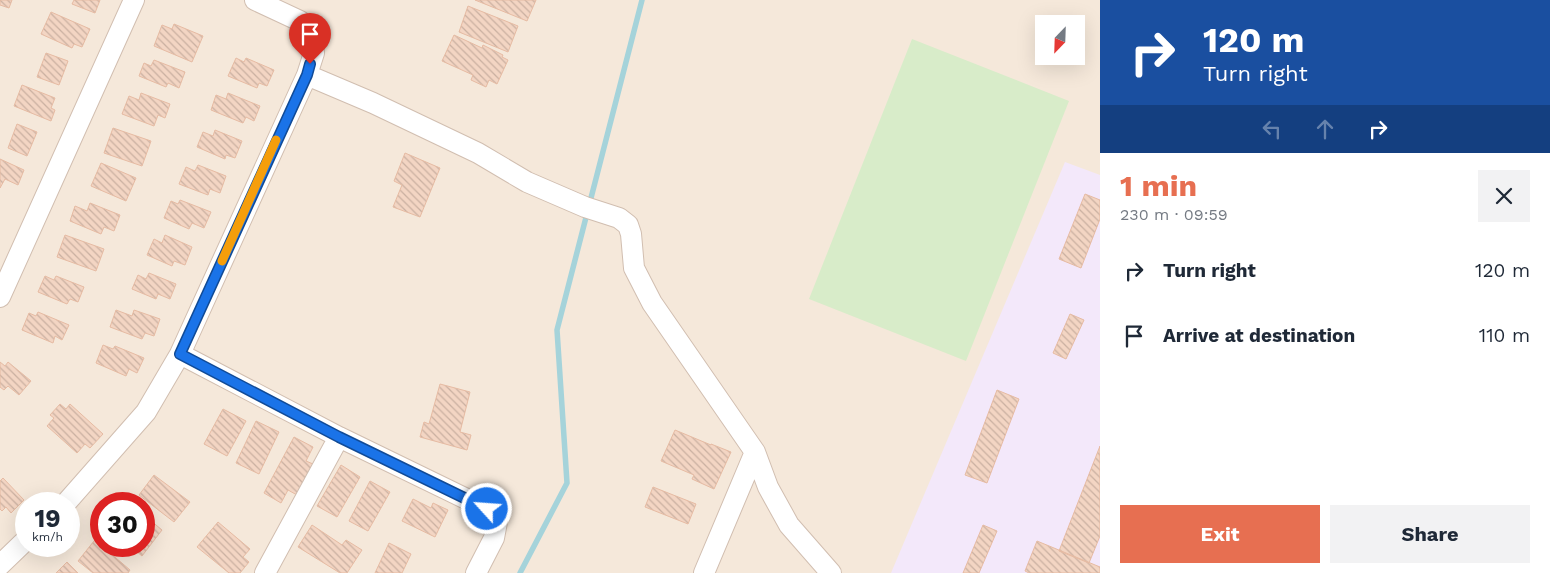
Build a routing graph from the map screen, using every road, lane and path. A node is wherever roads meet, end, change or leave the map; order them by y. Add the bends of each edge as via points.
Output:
1 (134, 0) edge
2 (256, 0) edge
3 (307, 75) junction
4 (0, 297) edge
5 (180, 354) junction
6 (339, 437) junction
7 (755, 452) junction
8 (75, 492) edge
9 (15, 551) edge
10 (0, 565) edge
11 (265, 573) edge
12 (476, 573) edge
13 (704, 573) edge
14 (831, 573) edge

1 - 4 street
2 - 3 street via 300,21 311,35 314,53
3 - 5 street
3 - 7 street via 478,154 527,182 619,218 628,225 634,268 652,303
5 - 6 street
5 - 8 street via 146,412
6 - 11 street
6 - 12 street via 487,509 497,522 494,538
7 - 13 street
7 - 14 street via 768,486 789,525
9 - 10 street

